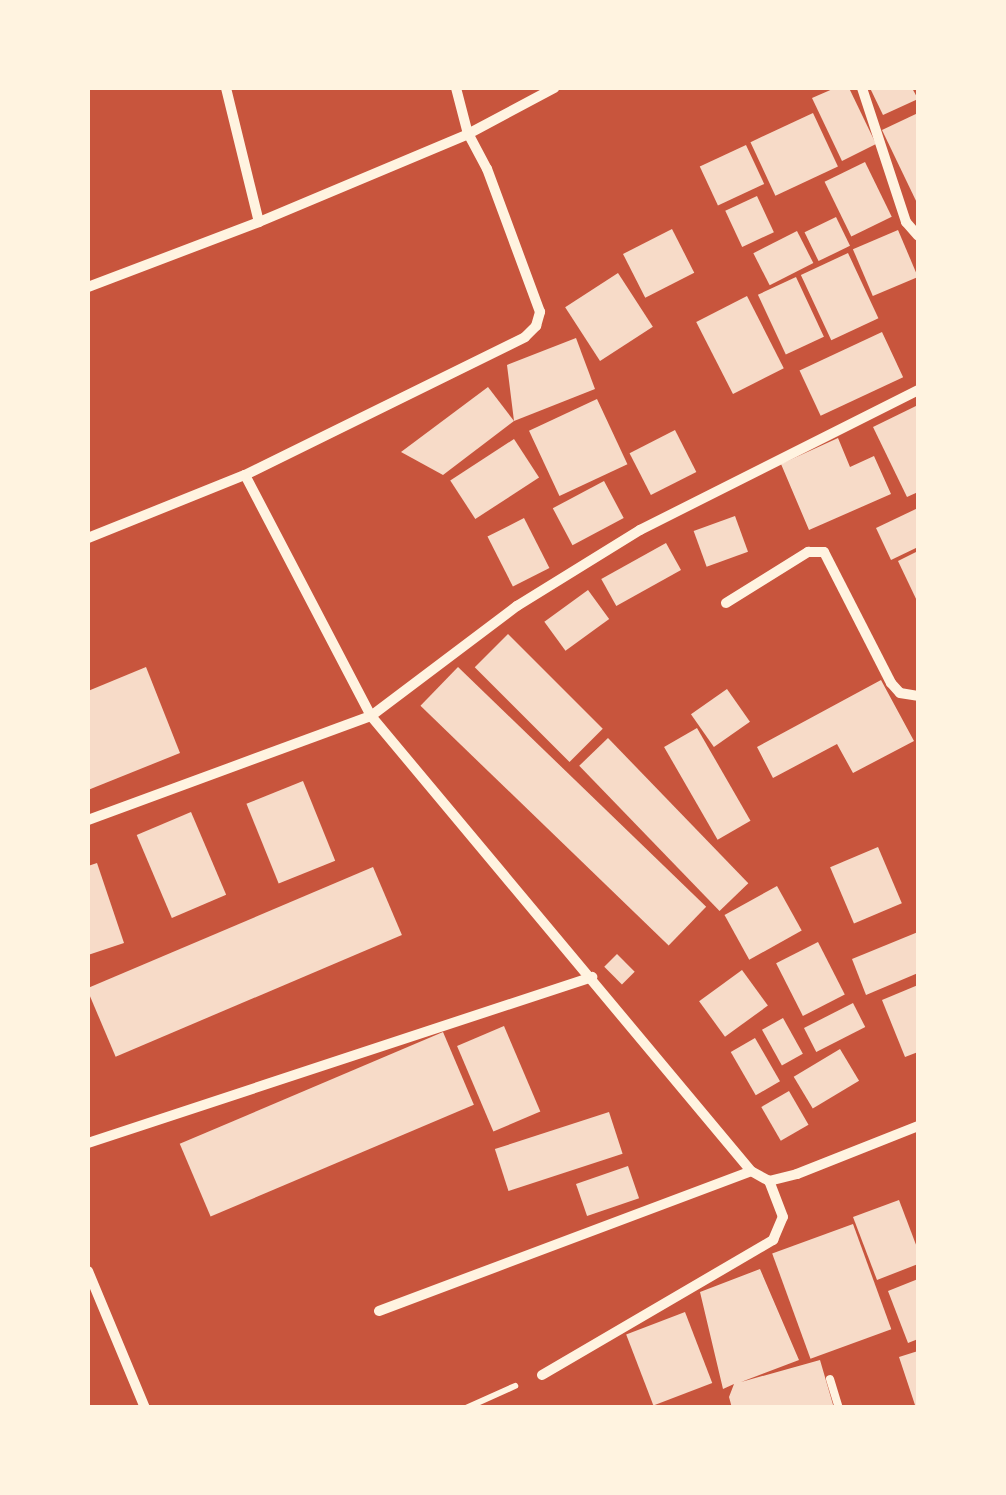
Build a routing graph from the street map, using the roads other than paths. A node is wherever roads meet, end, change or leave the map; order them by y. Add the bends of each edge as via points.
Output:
1 (226, 88) edge
2 (456, 88) edge
3 (554, 88) edge
4 (862, 88) edge
5 (468, 134) junction
6 (259, 222) junction
7 (918, 236) edge
8 (88, 287) edge
9 (918, 390) edge
10 (245, 475) junction
11 (88, 538) edge
12 (726, 603) dead end
13 (918, 696) edge
14 (372, 716) junction
15 (88, 820) edge
16 (592, 977) junction
17 (918, 1126) edge
18 (88, 1143) edge
19 (752, 1171) junction
20 (768, 1181) junction
21 (88, 1271) edge
22 (378, 1311) dead end
23 (542, 1374) dead end
24 (830, 1379) dead end
25 (145, 1408) edge
26 (839, 1408) edge

1 - 6 street
2 - 5 street
3 - 5 street
4 - 7 street via 906,222
5 - 6 street
5 - 10 street via 540,312 536,326 526,337
6 - 8 street
9 - 14 street via 640,530 517,606
10 - 11 street
10 - 14 street
12 - 13 street via 808,552 824,552 892,683 900,693
14 - 15 street
14 - 16 street
16 - 18 street
16 - 19 street
17 - 20 street
19 - 20 street
19 - 22 street
20 - 23 street via 782,1217 773,1240
21 - 25 street
24 - 26 lane

